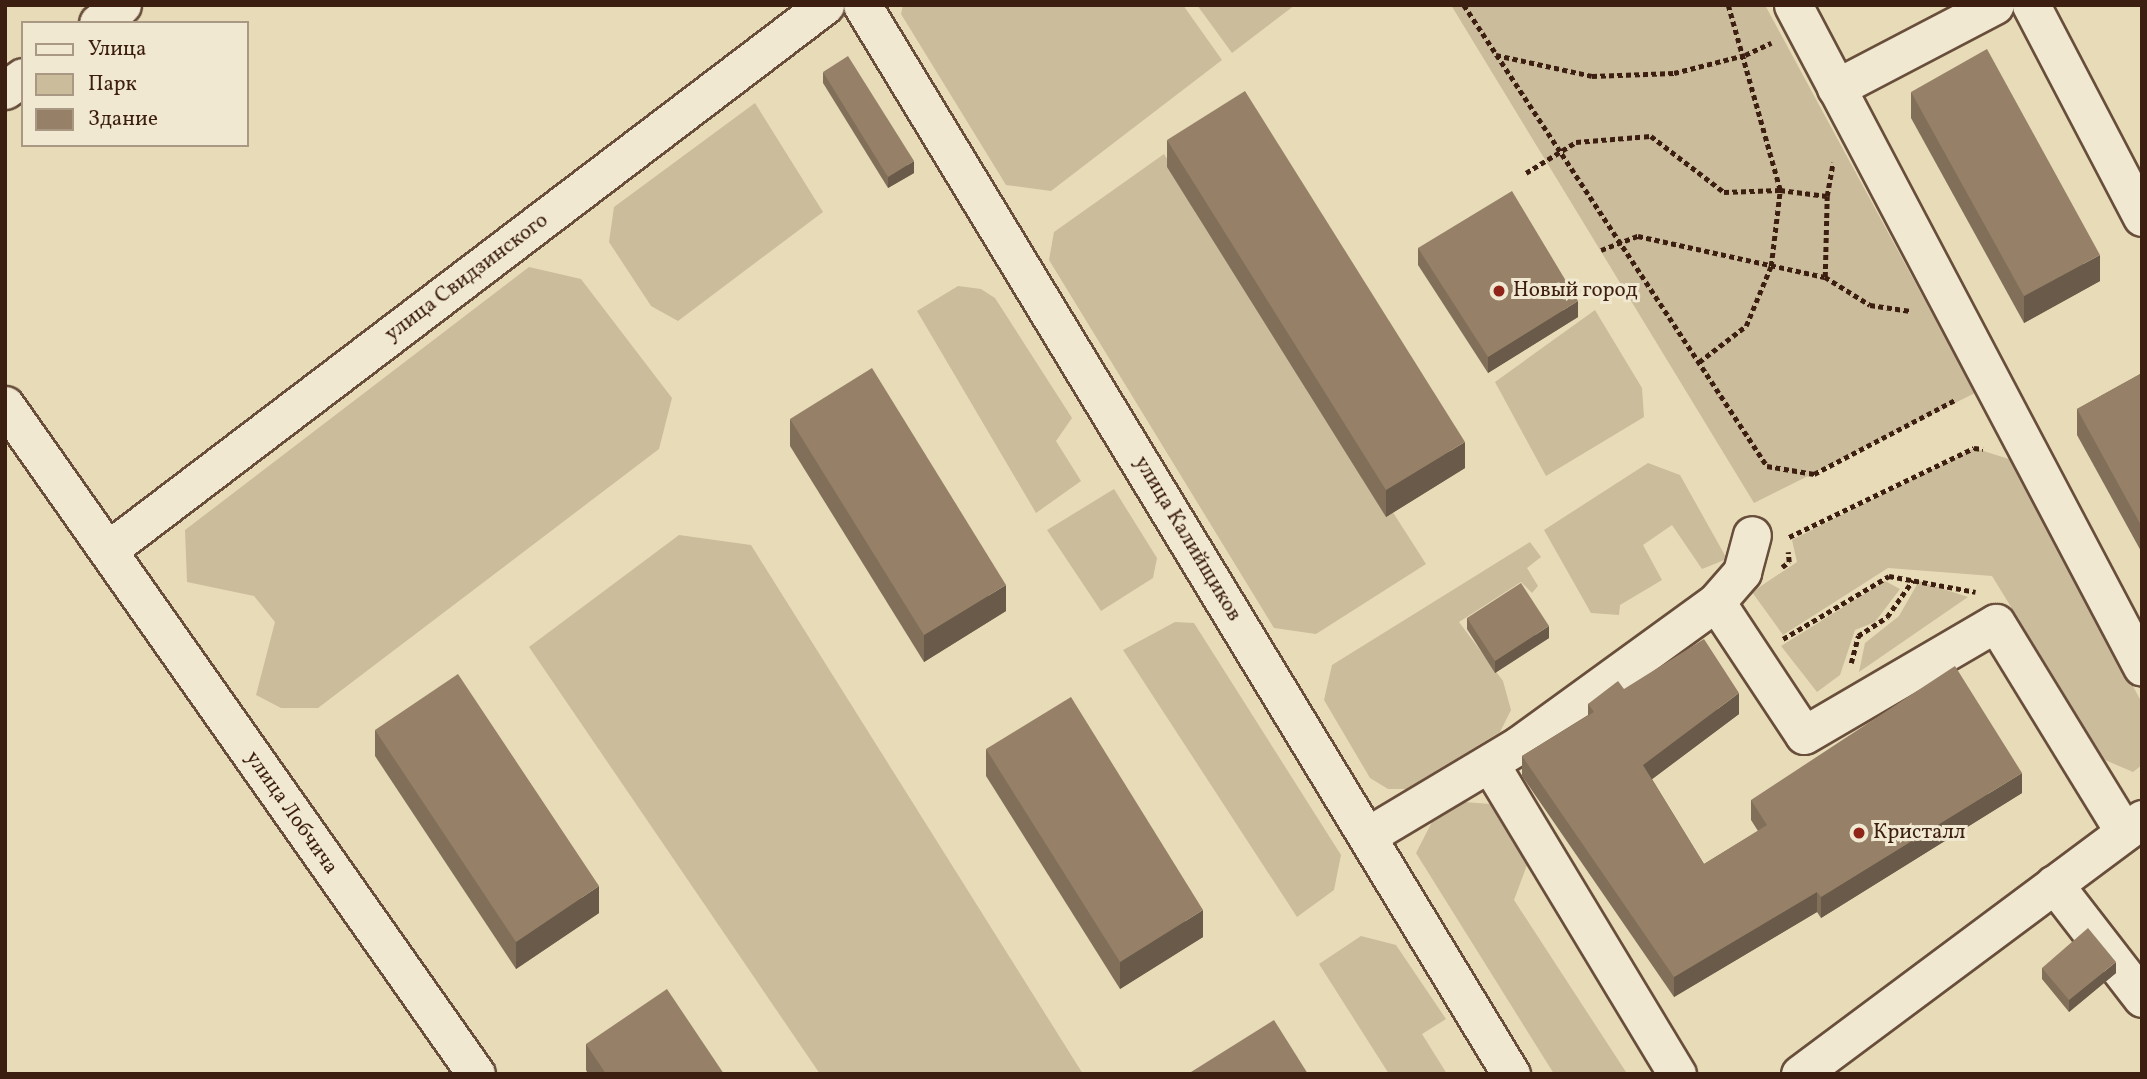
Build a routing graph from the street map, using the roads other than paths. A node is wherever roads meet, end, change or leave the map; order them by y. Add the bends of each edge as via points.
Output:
1 (122, 5) edge
2 (825, 5) edge
3 (862, 5) edge
4 (1995, 5) edge
5 (2031, 5) edge
6 (101, 21) edge
7 (1787, 22) edge
8 (21, 78) edge
9 (1836, 88) junction
10 (5, 90) edge
11 (2142, 217) edge
12 (5, 405) edge
13 (1752, 535) dead end
14 (108, 550) junction
15 (1716, 601) junction
16 (2142, 667) edge
17 (1490, 764) junction
18 (2133, 825) edge
19 (1367, 836) junction
20 (2054, 884) junction
21 (2142, 998) edge
22 (476, 1074) edge
23 (1511, 1074) edge
24 (1677, 1074) edge
25 (1800, 1074) edge

1 - 6 street
2 - 14 street, улица Свидзинского
3 - 19 street, улица Калийщиков
4 - 9 street
5 - 11 street
7 - 9 street
8 - 10 street
9 - 16 street
12 - 14 street, улица Лобчича
13 - 15 street via 1742,572
14 - 22 street, улица Лобчича
15 - 17 street
15 - 18 street via 1804,735 1996,623
17 - 19 street
17 - 24 street
18 - 20 street
19 - 23 street, улица Калийщиков
20 - 21 street
20 - 25 street

